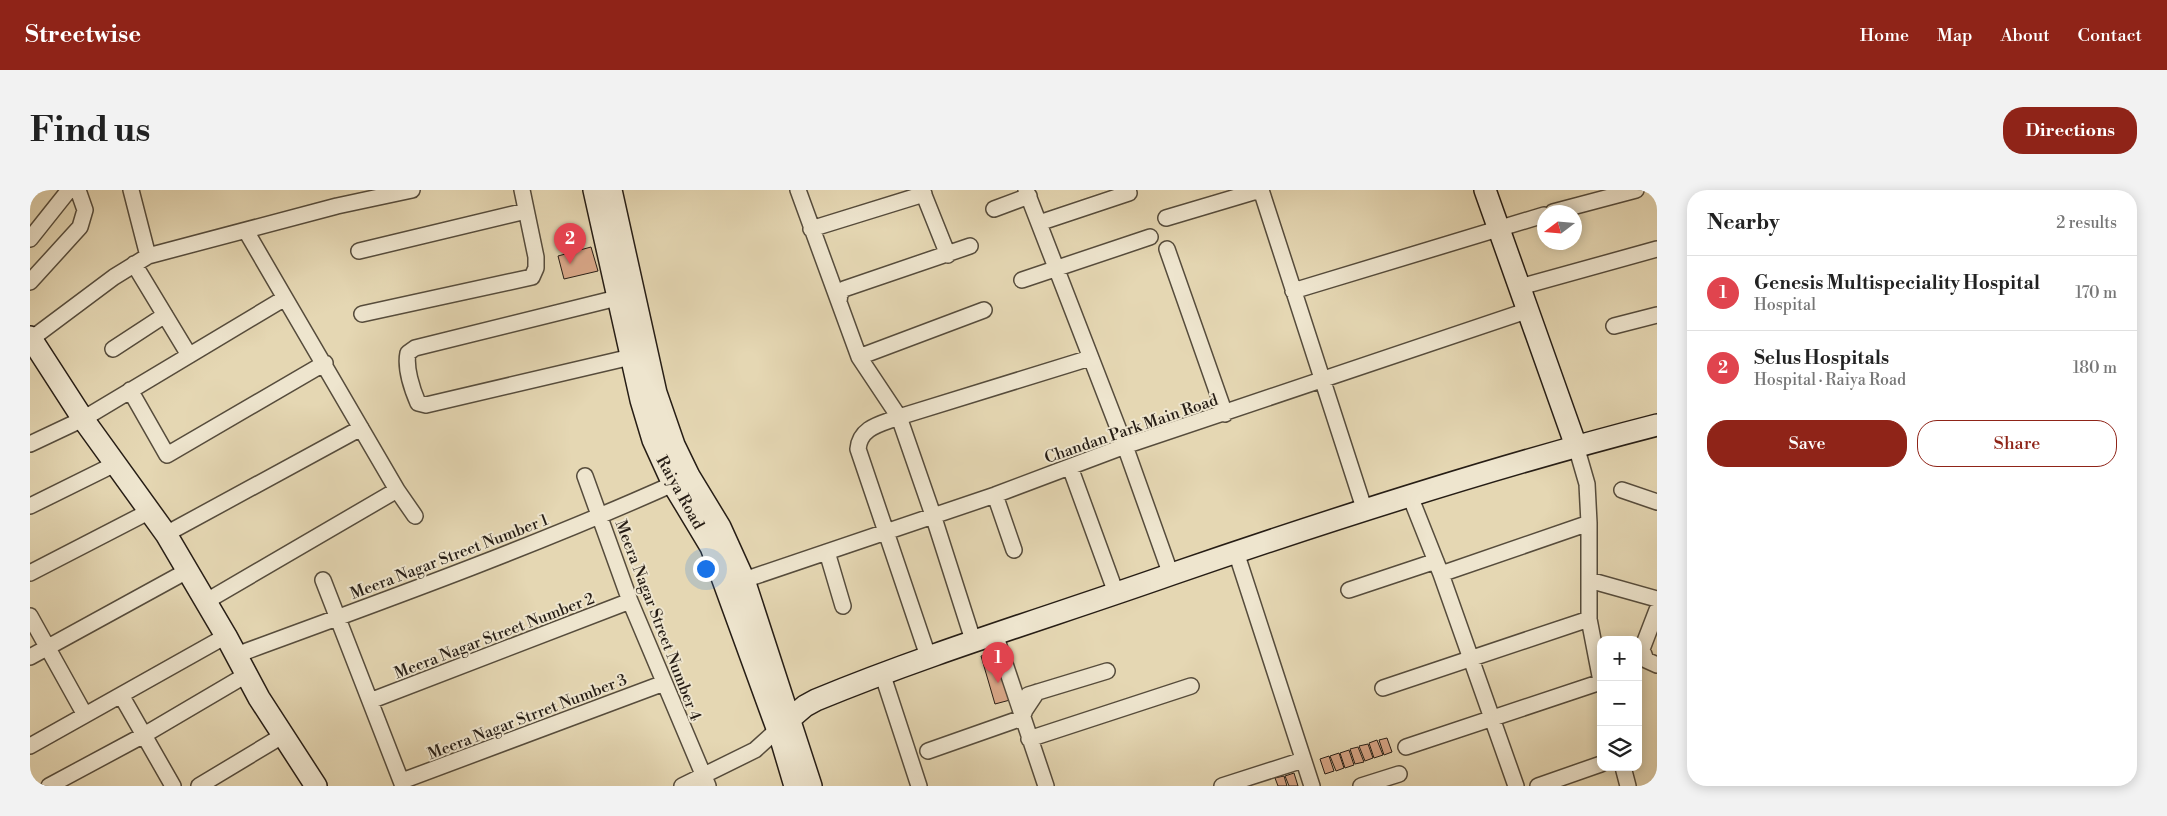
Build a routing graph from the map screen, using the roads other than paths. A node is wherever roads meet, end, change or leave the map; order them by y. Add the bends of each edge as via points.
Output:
1 (69, 190) edge
2 (78, 190) edge
3 (130, 190) edge
4 (412, 190) edge
5 (522, 190) edge
6 (594, 190) edge
7 (611, 190) edge
8 (798, 190) edge
9 (1261, 190) edge
10 (1485, 190) edge
11 (1636, 190) edge
12 (923, 192) edge
13 (1028, 193) edge
14 (1129, 193) dead end
15 (1579, 205) edge
16 (994, 209) dead end
17 (526, 211) junction
18 (1537, 217) edge
19 (1166, 218) dead end
20 (1039, 223) junction
21 (1499, 227) junction
22 (812, 229) junction
23 (246, 231) junction
24 (1150, 237) dead end
25 (30, 238) edge
26 (970, 246) dead end
27 (1167, 249) dead end
28 (1657, 249) edge
29 (359, 251) dead end
30 (948, 255) junction
31 (148, 256) junction
32 (134, 264) junction
33 (1056, 269) junction
34 (1022, 280) dead end
35 (30, 282) edge
36 (1520, 287) junction
37 (1293, 291) junction
38 (285, 298) junction
39 (617, 298) junction
40 (839, 301) junction
41 (984, 310) dead end
42 (1529, 310) junction
43 (362, 314) dead end
44 (165, 315) junction
45 (1657, 315) edge
46 (1614, 326) dead end
47 (31, 338) edge
48 (113, 349) dead end
49 (189, 355) junction
50 (631, 357) junction
51 (859, 357) junction
52 (1090, 358) junction
53 (37, 360) edge
54 (325, 364) junction
55 (1323, 379) junction
56 (130, 390) junction
57 (1225, 414) junction
58 (899, 416) junction
59 (83, 419) junction
60 (1657, 425) edge
61 (361, 428) junction
62 (30, 444) edge
63 (1125, 446) junction
64 (1576, 446) junction
65 (116, 464) junction
66 (1070, 467) junction
67 (585, 476) dead end
68 (681, 480) junction
69 (397, 490) junction
70 (1622, 490) dead end
71 (995, 495) junction
72 (1410, 496) junction
73 (1657, 502) edge
74 (30, 506) edge
75 (1365, 510) junction
76 (150, 511) junction
77 (933, 515) junction
78 (415, 516) dead end
79 (600, 517) junction
80 (1589, 524) junction
81 (884, 532) junction
82 (166, 534) junction
83 (1014, 550) dead end
84 (827, 552) junction
85 (1236, 552) junction
86 (1439, 567) junction
87 (186, 571) junction
88 (30, 573) edge
89 (1171, 575) junction
90 (323, 580) dead end
91 (744, 580) junction
92 (1589, 580) junction
93 (1349, 590) dead end
94 (1116, 593) junction
95 (1657, 599) edge
96 (630, 601) junction
97 (205, 602) junction
98 (843, 606) dead end
99 (1657, 610) edge
100 (30, 616) edge
101 (338, 618) junction
102 (1588, 619) junction
103 (226, 636) junction
104 (986, 637) junction
105 (47, 647) junction
106 (236, 655) junction
107 (928, 656) junction
108 (30, 657) edge
109 (1471, 657) junction
110 (1597, 662) edge
111 (1657, 665) edge
112 (1108, 671) dead end
113 (882, 673) junction
114 (246, 675) junction
115 (1597, 682) edge
116 (664, 683) junction
117 (1191, 686) dead end
118 (1383, 688) dead end
119 (1037, 692) junction
120 (121, 695) junction
121 (1016, 699) junction
122 (370, 701) junction
123 (84, 715) junction
124 (1492, 717) junction
125 (1022, 718) junction
126 (783, 724) junction
127 (144, 734) junction
128 (282, 736) junction
129 (1029, 739) junction
130 (30, 746) edge
131 (1406, 747) dead end
132 (928, 751) dead end
133 (1303, 760) junction
134 (1597, 765) edge
135 (1624, 771) edge
136 (1399, 774) dead end
137 (706, 781) edge
138 (402, 784) edge
139 (1041, 785) edge
140 (49, 786) edge
141 (173, 786) edge
142 (199, 786) edge
143 (316, 786) edge
144 (682, 786) edge
145 (795, 786) edge
146 (811, 786) edge
147 (919, 786) edge
148 (1222, 786) edge
149 (1312, 786) edge
150 (1361, 786) edge
151 (1516, 786) edge
152 (1538, 786) edge
153 (1628, 786) edge

1 - 25 street
2 - 35 street via 85,210 80,227
3 - 31 street
4 - 23 street
5 - 17 street
6 - 39 street, Raiya Road
7 - 68 street, Raiya Road via 656,392 674,445
8 - 22 street
9 - 19 street
9 - 37 street
10 - 21 street
11 - 15 street
12 - 22 street
12 - 30 street
13 - 16 street
13 - 20 street
14 - 20 street
17 - 29 street
17 - 43 street via 536,257 532,276
18 - 21 street
20 - 33 street
21 - 36 street
21 - 37 street
22 - 40 street
23 - 31 street
23 - 38 street
24 - 33 street
26 - 30 street
27 - 57 street
28 - 36 street
30 - 40 street via 844,289
31 - 32 street
32 - 44 street
32 - 47 street
33 - 34 street
33 - 52 street
36 - 42 street
37 - 55 street
38 - 49 street
38 - 54 street
39 - 50 street, Raiya Road
39 - 50 street via 415,348 408,353 406,360 418,403 426,405
40 - 51 street
41 - 51 street
42 - 55 street, Chandan Park Main Road
42 - 64 street
44 - 48 street
44 - 49 street
45 - 46 street
47 - 53 street
49 - 56 street
50 - 68 street, Raiya Road via 653,440
51 - 58 street
52 - 58 street
52 - 63 street
53 - 59 street
54 - 56 street via 166,455
54 - 61 street
55 - 57 street, Chandan Park Main Road
55 - 75 street
56 - 59 street
57 - 63 street, Chandan Park Main Road
58 - 77 street
58 - 81 street via 865,431 859,439 858,449
59 - 62 street
59 - 65 street
60 - 64 street
61 - 69 street
61 - 82 street
63 - 66 street, Chandan Park Main Road
63 - 89 street
64 - 72 street
64 - 80 street via 1586,484
65 - 74 street
65 - 76 street
66 - 71 street, Chandan Park Main Road
66 - 94 street
67 - 79 street, Meera Nagar Street Number 4
68 - 79 street, Meera Nagar Street Number 1
68 - 91 street, Raiya Road via 720,527
68 - 126 street, Raiya Road
69 - 78 street
69 - 97 street
70 - 73 street
71 - 77 street, Chandan Park Main Road
71 - 83 street
72 - 75 street
72 - 86 street
75 - 85 street
76 - 82 street
76 - 88 street
77 - 81 street, Chandan Park Main Road
77 - 104 street via 966,618
79 - 96 street, Meera Nagar Street Number 4
79 - 101 street, Meera Nagar Street Number 1
80 - 86 street
80 - 92 street
81 - 84 street, Chandan Park Main Road
81 - 107 street
82 - 87 street
84 - 91 street, Chandan Park Main Road
84 - 98 street
85 - 89 street
85 - 133 street
86 - 93 street
86 - 109 street
87 - 97 street
87 - 105 street
89 - 94 street
90 - 101 street
91 - 126 street, Raiya Road
92 - 95 street
92 - 102 street
94 - 104 street
96 - 116 street, Meera Nagar Street Number 4
96 - 122 street, Meera Nagar Street Number 2
97 - 103 street
99 - 111 street via 1642,649 1646,660
100 - 105 street
101 - 106 street, Meera Nagar Street Number 1
101 - 122 street
102 - 109 street
102 - 110 street
103 - 106 street
103 - 120 street
104 - 107 street
104 - 121 street
105 - 108 street
105 - 123 street
106 - 114 street
107 - 113 street
109 - 118 street
109 - 124 street
112 - 119 street
113 - 126 street via 816,700
113 - 147 street
114 - 127 street
114 - 128 street
115 - 124 street
116 - 137 street, Meera Nagar Street Number 4
116 - 138 street, Meera Nagar Strret Number 3
117 - 129 street
119 - 121 street
119 - 125 street
120 - 123 street
120 - 127 street
121 - 125 street
122 - 138 street
123 - 130 street
124 - 131 street
124 - 151 street
125 - 129 street
125 - 132 street
126 - 137 street via 756,750
126 - 145 street, Raiya Road
126 - 146 street, Raiya Road
127 - 140 street
127 - 141 street
128 - 142 street
128 - 143 street
129 - 139 street
133 - 148 street
133 - 149 street
134 - 152 street
135 - 153 street
136 - 150 street
137 - 144 street

